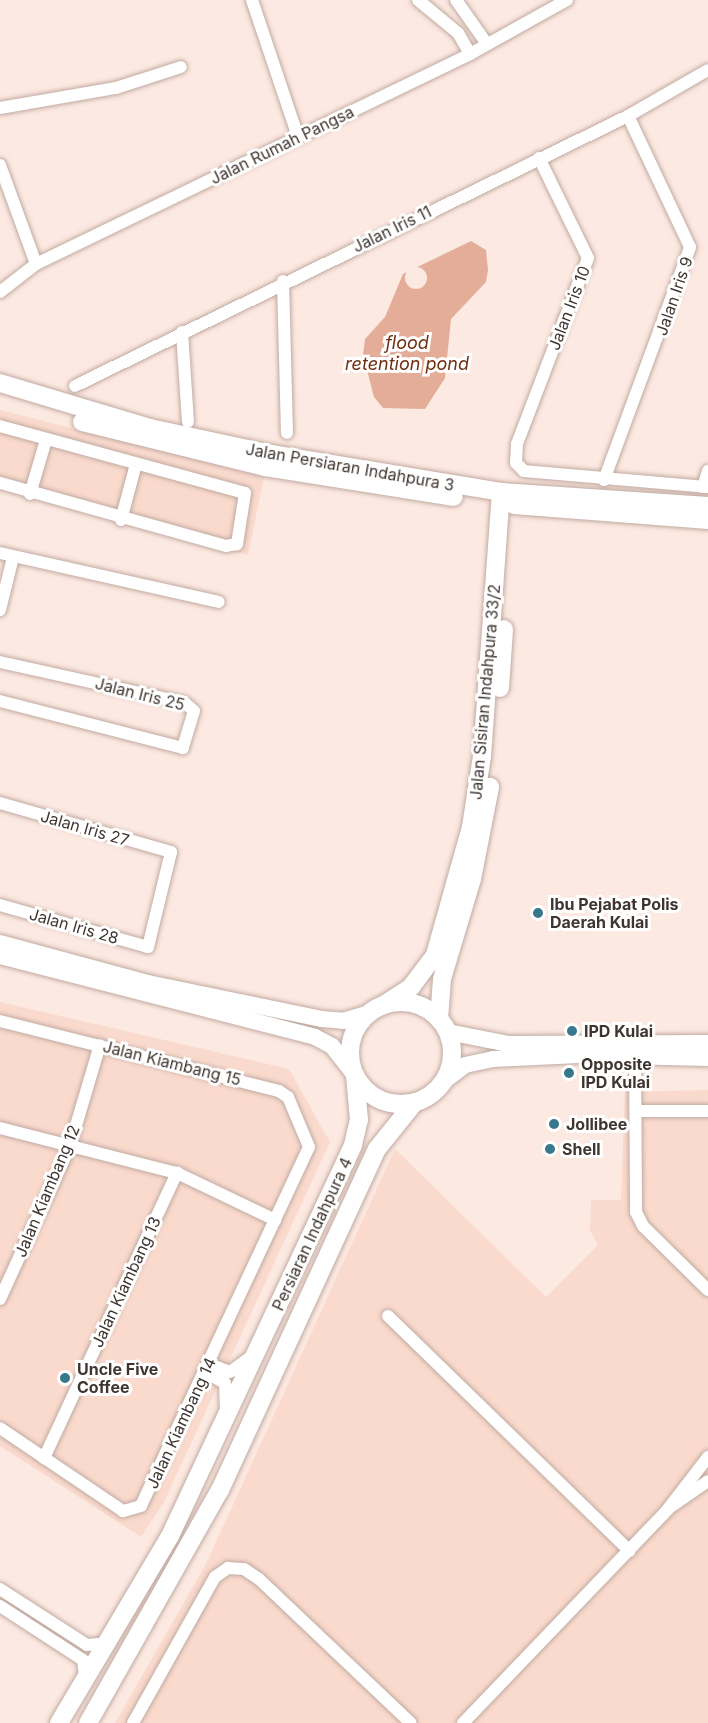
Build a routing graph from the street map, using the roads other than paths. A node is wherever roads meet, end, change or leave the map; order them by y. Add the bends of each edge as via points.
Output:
1 (252, 0) edge
2 (418, 0) edge
3 (456, 0) edge
4 (567, 0) edge
5 (487, 44) junction
6 (470, 54) junction
7 (181, 68) dead end
8 (708, 70) edge
9 (0, 108) edge
10 (628, 116) junction
11 (298, 137) junction
12 (539, 158) junction
13 (0, 165) edge
14 (36, 264) junction
15 (283, 281) junction
16 (0, 292) edge
17 (182, 332) junction
18 (0, 383) edge
19 (75, 386) dead end
20 (0, 396) edge
21 (188, 422) dead end
22 (0, 426) edge
23 (288, 433) dead end
24 (46, 440) junction
25 (136, 464) junction
26 (708, 471) edge
27 (604, 480) junction
28 (0, 483) edge
29 (705, 487) edge
30 (30, 494) junction
31 (507, 499) junction
32 (708, 506) edge
33 (121, 520) junction
34 (708, 520) edge
35 (0, 553) edge
36 (13, 557) junction
37 (219, 602) dead end
38 (0, 610) edge
39 (0, 662) edge
40 (0, 701) edge
41 (0, 803) edge
42 (0, 905) edge
43 (0, 943) edge
44 (148, 947) joint
45 (0, 956) edge
46 (376, 1010) junction
47 (0, 1022) edge
48 (444, 1025) junction
49 (708, 1043) edge
50 (100, 1045) junction
51 (635, 1058) junction
52 (708, 1058) edge
53 (355, 1075) junction
54 (444, 1081) junction
55 (414, 1103) junction
56 (636, 1111) junction
57 (708, 1111) edge
58 (0, 1128) edge
59 (70, 1146) junction
60 (309, 1147) joint
61 (177, 1173) junction
62 (275, 1220) junction
63 (708, 1289) edge
64 (0, 1299) edge
65 (388, 1316) dead end
66 (259, 1348) junction
67 (207, 1368) junction
68 (0, 1428) edge
69 (222, 1428) junction
70 (708, 1457) edge
71 (44, 1458) junction
72 (708, 1481) edge
73 (668, 1509) junction
74 (630, 1551) junction
75 (0, 1589) edge
76 (0, 1606) edge
77 (111, 1642) junction
78 (84, 1684) junction
79 (59, 1723) edge
80 (88, 1723) edge
81 (133, 1723) edge
82 (411, 1723) edge
83 (464, 1723) edge

1 - 11 street
2 - 6 street via 458,33
3 - 5 street
4 - 5 street, Jalan Rumah Pangsa
5 - 6 street, Jalan Rumah Pangsa
6 - 11 street, Jalan Rumah Pangsa
7 - 9 street via 116,88
8 - 10 street, Jalan Iris 11
10 - 12 street, Jalan Iris 11
10 - 27 street, Jalan Iris 9 via 690,247
11 - 14 street, Jalan Rumah Pangsa
12 - 15 street, Jalan Iris 11
12 - 27 street, Jalan Iris 10 via 588,258 517,444 516,463 524,471
13 - 14 street
14 - 16 street, Jalan Rumah Pangsa
15 - 17 street, Jalan Iris 11
15 - 23 street
17 - 19 street, Jalan Iris 11
17 - 21 street
18 - 31 main road, Jalan Persiaran Indahpura 3 via 183,436
20 - 31 main road, Jalan Persiaran Indahpura 3 via 228,460
22 - 24 street
24 - 25 street
24 - 30 street
25 - 33 street
25 - 33 street via 245,492 237,544
26 - 29 street
27 - 29 street
28 - 30 street
30 - 33 street
31 - 32 main road, Jalan Persiaran Indahpura 3
31 - 34 main road, Jalan Persiaran Indahpura 3
31 - 46 main road, Jalan Sisiran Indahpura 33/2 via 482,756 471,827 435,955 411,987
31 - 48 main road, Jalan Sisiran Indahpura 33/2 via 484,828 442,979
35 - 36 street
36 - 37 street
36 - 38 street
39 - 40 street, Jalan Iris 25 via 185,702 192,706 194,720 183,748
41 - 44 street, Jalan Iris 27 via 171,852
42 - 44 street, Jalan Iris 28
43 - 46 street via 148,983 322,1019 343,1021
45 - 53 street via 315,1037 332,1046
46 - 48 main road via 413,1004
46 - 53 main road via 351,1041
47 - 50 street, Jalan Kiambang 15
48 - 49 street via 508,1044
48 - 54 main road via 452,1048
50 - 59 street, Jalan Kiambang 12
50 - 60 street, Jalan Kiambang 15 via 279,1091 288,1097
51 - 52 street
51 - 54 street via 578,1054 478,1061
51 - 56 street
53 - 55 main road via 380,1099
53 - 66 main road, Persiaran Indahpura 4 via 358,1120 353,1145
54 - 55 main road
55 - 80 main road via 377,1149 220,1490
56 - 57 street
56 - 63 street via 639,1219
58 - 59 street
59 - 61 street
59 - 64 street, Jalan Kiambang 12
60 - 62 street, Jalan Kiambang 14
61 - 62 street
61 - 71 street, Jalan Kiambang 13
62 - 67 street, Jalan Kiambang 14
65 - 74 street
66 - 67 street via 234,1371
66 - 69 main road, Persiaran Indahpura 4
67 - 69 street via 227,1387
67 - 71 street, Jalan Kiambang 14 via 141,1506 123,1511
68 - 71 street, Jalan Kiambang 14
69 - 77 main road, Persiaran Indahpura 4
70 - 73 street
72 - 73 street
73 - 74 street
74 - 83 street
75 - 77 street via 87,1645
76 - 78 street via 83,1660
77 - 78 main road, Persiaran Indahpura 4
78 - 79 main road, Persiaran Indahpura 4
81 - 82 street via 215,1577 228,1568 244,1569 259,1579

